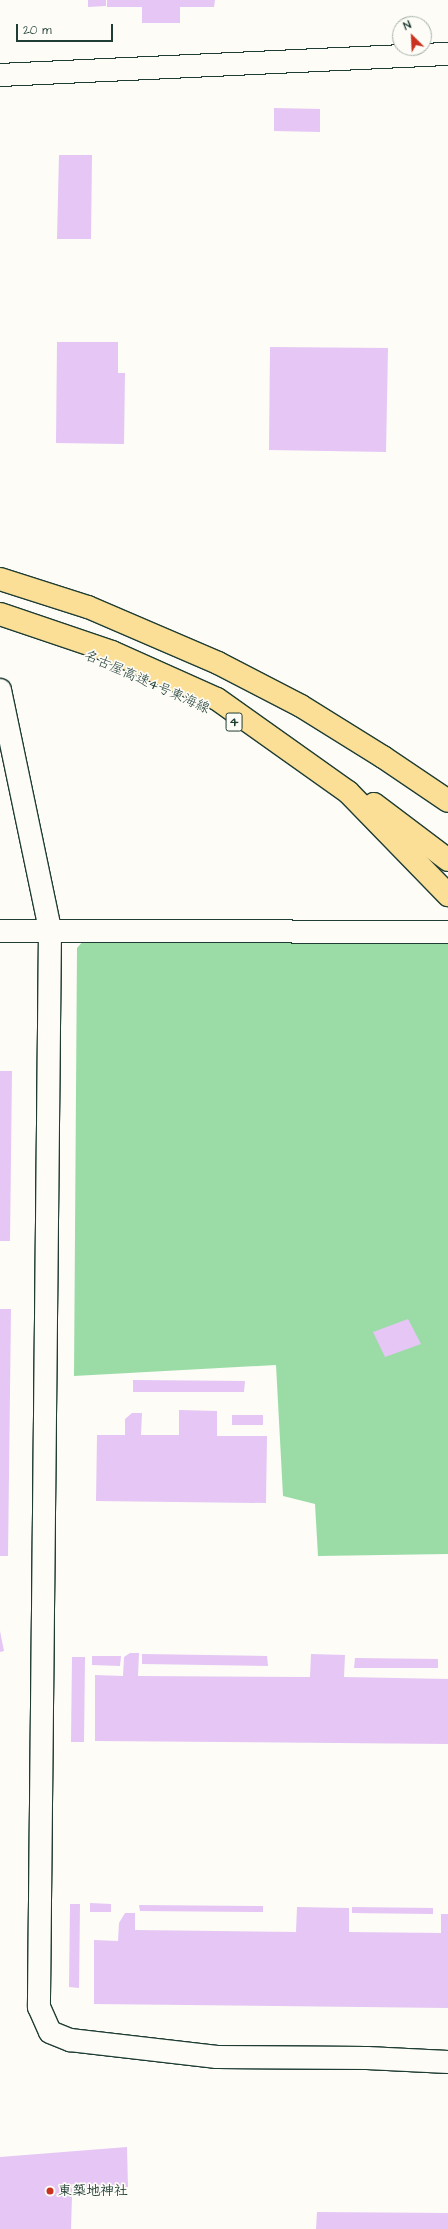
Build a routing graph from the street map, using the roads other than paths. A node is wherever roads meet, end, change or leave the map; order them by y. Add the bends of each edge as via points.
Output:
1 (448, 54) edge
2 (0, 75) edge
3 (0, 579) edge
4 (0, 589) edge
5 (0, 614) edge
6 (0, 624) edge
7 (0, 690) edge
8 (221, 690) junction
9 (448, 796) edge
10 (448, 801) edge
11 (448, 860) edge
12 (448, 895) edge
13 (0, 930) edge
14 (50, 930) junction
15 (448, 932) edge
16 (448, 2062) edge

1 - 2 street
3 - 10 highway via 88,608 218,663 300,706
4 - 8 highway via 94,623
5 - 8 highway
6 - 11 highway, 名古屋高速4号東海線 / 4 via 106,661 208,708 348,786
7 - 14 street
8 - 9 highway
8 - 12 highway via 348,792
13 - 14 street
14 - 15 street
14 - 16 street via 39,2007 50,2032 70,2040 217,2057 367,2058

